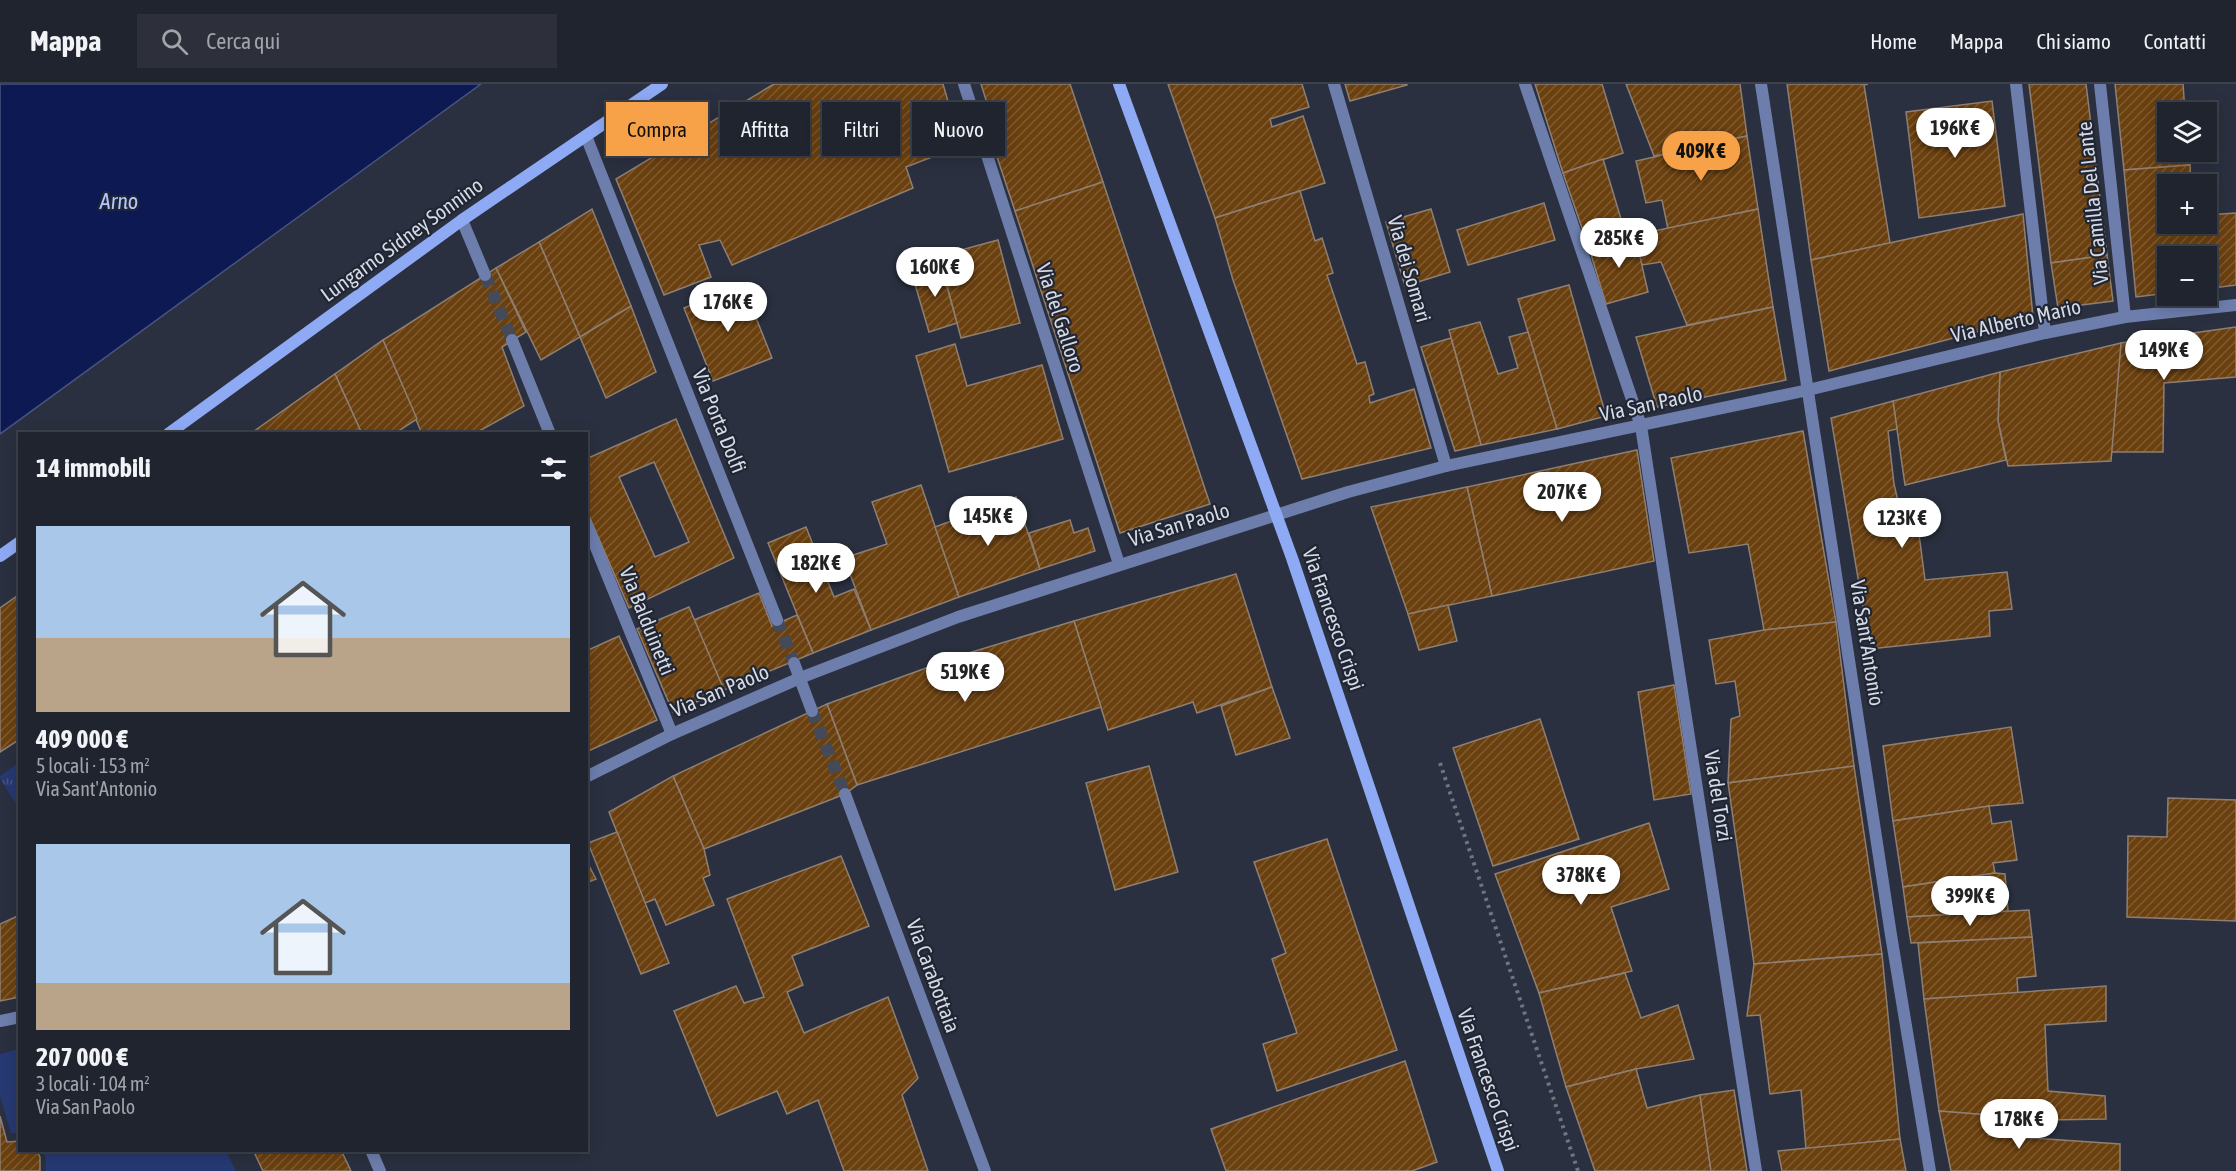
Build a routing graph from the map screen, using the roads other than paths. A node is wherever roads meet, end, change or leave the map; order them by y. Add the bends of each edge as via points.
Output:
1 (662, 84) edge
2 (963, 84) edge
3 (1119, 84) edge
4 (1334, 84) edge
5 (1525, 84) edge
6 (1761, 84) edge
7 (2016, 84) edge
8 (2100, 84) edge
9 (586, 136) junction
10 (462, 220) junction
11 (485, 275) tunnel mouth
12 (2236, 305) edge
13 (2125, 317) junction
14 (2045, 333) junction
15 (512, 340) tunnel mouth
16 (1808, 390) junction
17 (1641, 426) junction
18 (171, 432) edge
19 (549, 432) edge
20 (1446, 466) junction
21 (1276, 515) junction
22 (588, 528) edge
23 (18, 543) edge
24 (0, 556) edge
25 (1119, 564) junction
26 (777, 620) tunnel mouth
27 (794, 663) tunnel mouth
28 (800, 678) junction
29 (812, 711) tunnel mouth
30 (672, 734) junction
31 (588, 776) edge
32 (845, 794) tunnel mouth
33 (18, 1017) edge
34 (0, 1021) edge
35 (372, 1152) edge
36 (380, 1171) edge
37 (985, 1171) edge
38 (1498, 1171) edge
39 (1756, 1171) edge
40 (1930, 1171) edge

1 - 9 street, Lungarno Sidney Sonnino
2 - 25 street, Via del Galloro
3 - 21 street, Via Francesco Crispi
4 - 20 street, Via dei Somari
5 - 17 street, Via del Torzi
6 - 16 street, Via Sant'Antonio
7 - 14 street
8 - 13 street, Via Camilla Del Lante
9 - 10 street, Lungarno Sidney Sonnino
9 - 26 street, Via Porta Dolfi
10 - 11 street
10 - 18 street, Lungarno Sidney Sonnino
12 - 13 street, Via Alberto Mario
13 - 14 street, Via Alberto Mario
14 - 16 street, Via Alberto Mario
15 - 19 street
16 - 17 street, Via San Paolo
16 - 40 street, Via Sant'Antonio
17 - 20 street, Via San Paolo
17 - 39 street, Via del Torzi
20 - 21 street, Via San Paolo
21 - 25 street, Via San Paolo
21 - 38 street, Via Francesco Crispi
22 - 30 street, Via Balduinetti
23 - 24 street
25 - 28 street, Via San Paolo via 958,617
27 - 28 street
28 - 29 street
28 - 30 street, Via San Paolo
30 - 31 street, Via San Paolo
32 - 37 street, Via Carabottaia
33 - 34 street
35 - 36 street

